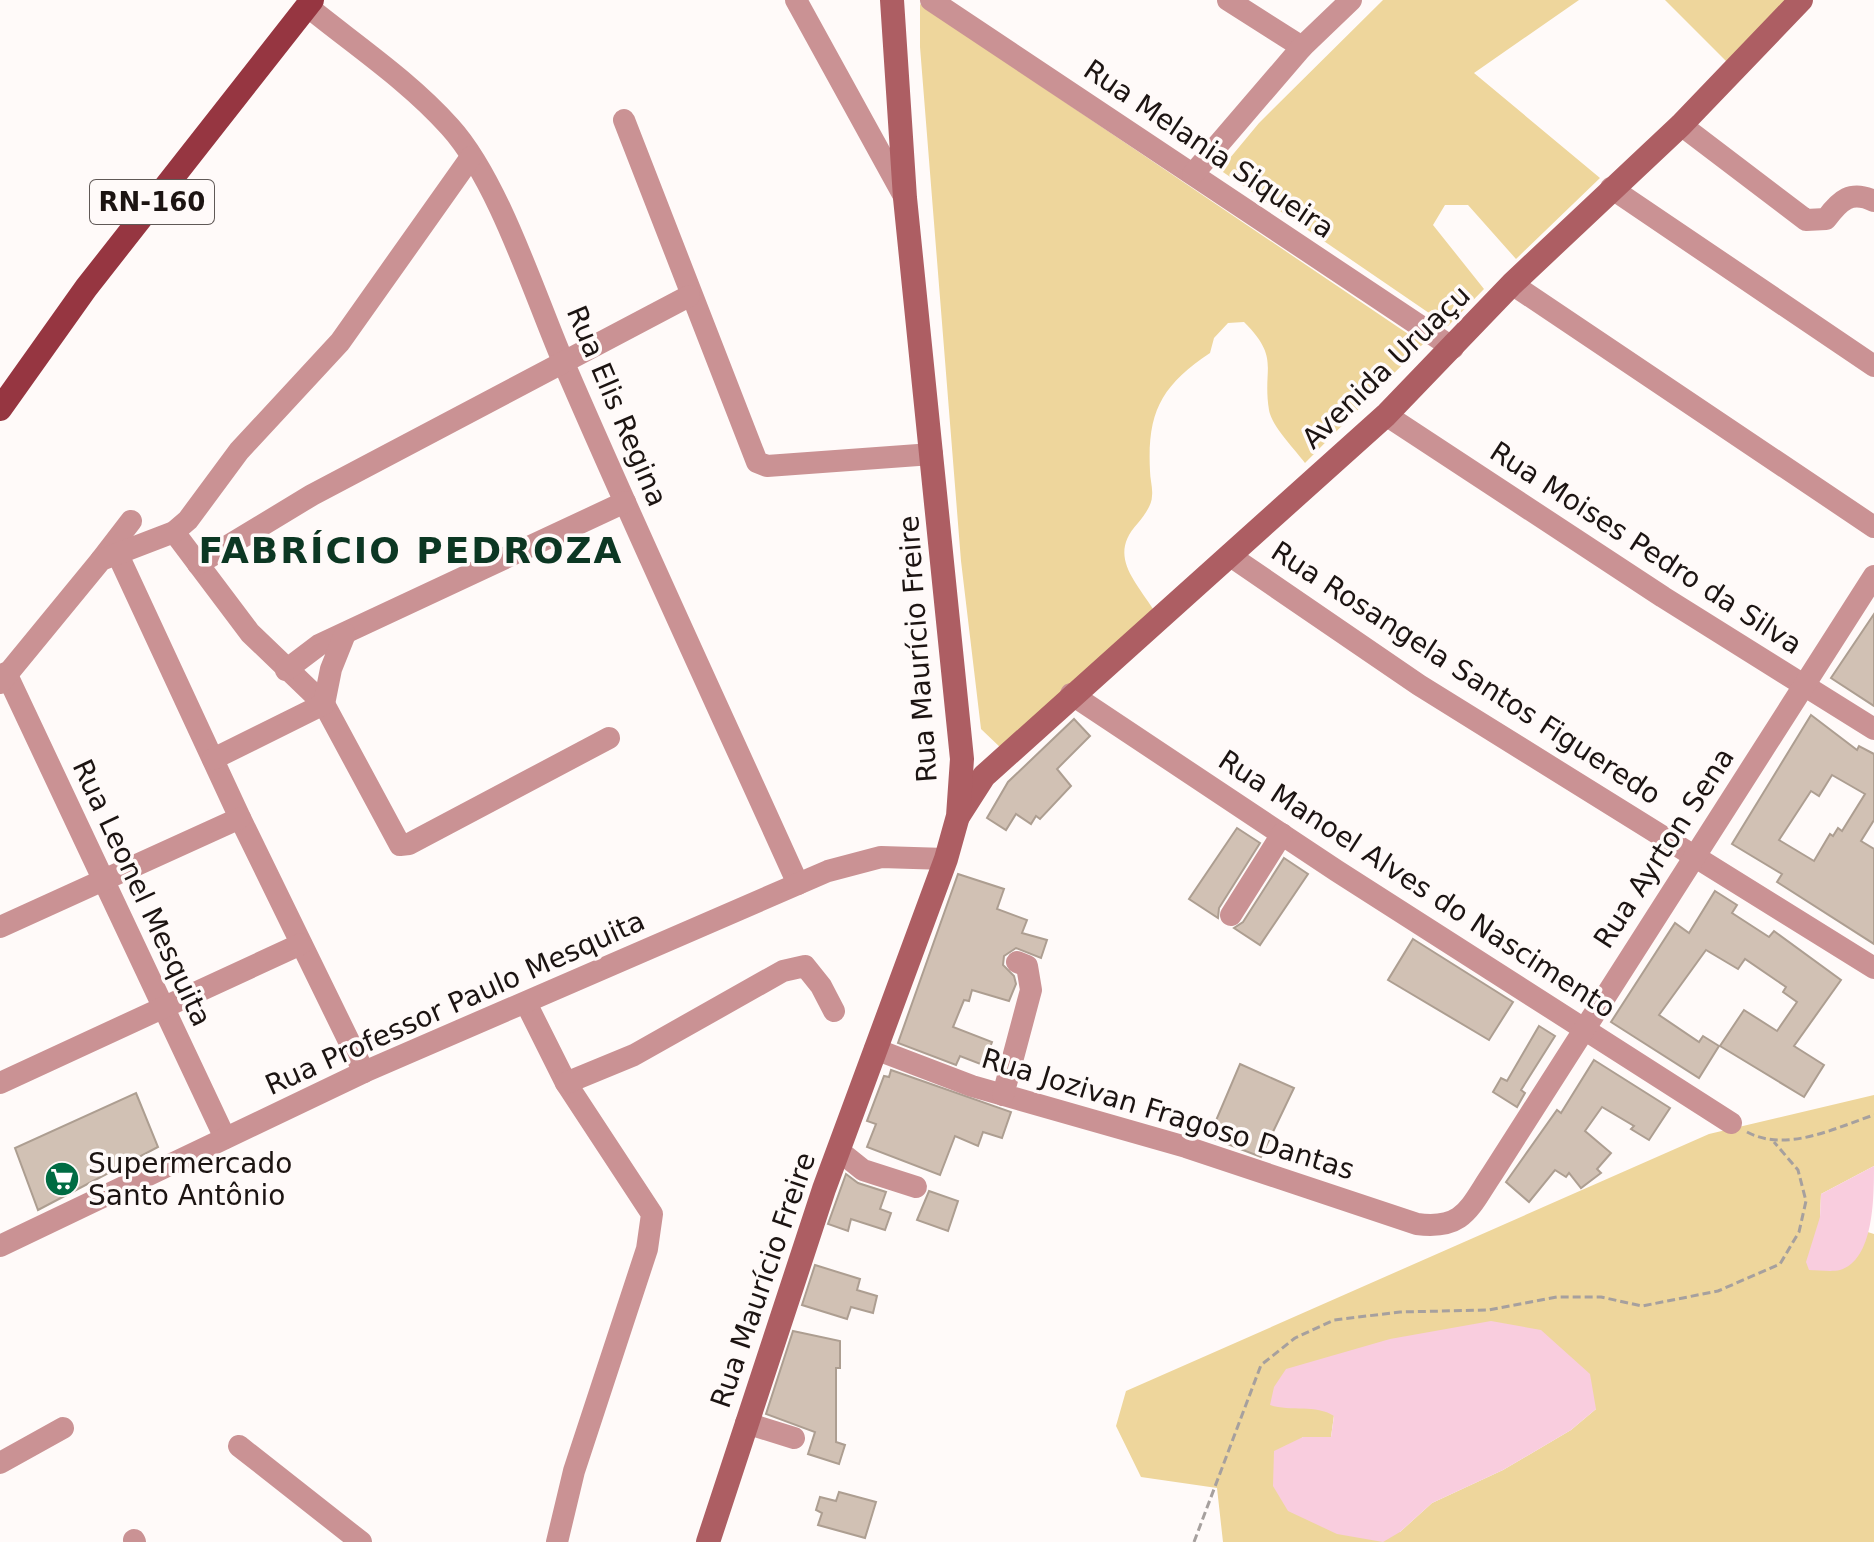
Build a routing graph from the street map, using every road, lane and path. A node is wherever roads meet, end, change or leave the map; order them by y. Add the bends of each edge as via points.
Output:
1 (796, 0) edge
2 (892, 0) edge
3 (931, 0) edge
4 (1228, 0) edge
5 (1351, 0) edge
6 (1801, 0) edge
7 (310, 3) edge
8 (962, 9) edge
9 (1302, 47) junction
10 (624, 120) dead end
11 (1681, 125) junction
12 (471, 157) junction
13 (1193, 174) junction
14 (1611, 188) junction
15 (905, 198) junction
16 (1874, 201) edge
17 (1512, 284) junction
18 (689, 296) junction
19 (1453, 348) junction
20 (564, 364) junction
21 (1874, 366) edge
22 (0, 409) edge
23 (1386, 415) junction
24 (932, 454) junction
25 (625, 502) junction
26 (131, 521) dead end
27 (1874, 527) edge
28 (174, 532) junction
29 (1229, 555) junction
30 (110, 557) junction
31 (198, 564) junction
32 (1874, 576) edge
33 (345, 634) junction
34 (286, 670) junction
35 (3, 678) edge
36 (1805, 686) junction
37 (1071, 694) junction
38 (324, 704) junction
39 (1874, 729) edge
40 (959, 737) junction
41 (609, 738) dead end
42 (213, 759) junction
43 (999, 762) junction
44 (958, 816) junction
45 (240, 818) junction
46 (1282, 834) junction
47 (1696, 856) junction
48 (946, 859) junction
49 (103, 879) junction
50 (798, 884) junction
51 (1231, 915) dead end
52 (0, 927) edge
53 (301, 944) junction
54 (1017, 962) dead end
55 (1874, 968) edge
56 (526, 1003) junction
57 (164, 1009) junction
58 (834, 1011) dead end
59 (1583, 1027) junction
60 (875, 1049) junction
61 (364, 1072) junction
62 (0, 1083) edge
63 (566, 1083) junction
64 (1003, 1095) junction
65 (1874, 1115) edge
66 (1731, 1123) joint
67 (225, 1138) junction
68 (1774, 1142) junction
69 (838, 1150) junction
70 (916, 1187) dead end
71 (1445, 1225) joint
72 (0, 1246) edge
73 (746, 1423) junction
74 (63, 1428) dead end
75 (794, 1438) dead end
76 (239, 1446) dead end
77 (0, 1463) edge
78 (361, 1542) edge
79 (557, 1542) edge
80 (708, 1542) edge
81 (1194, 1542) edge

1 - 15 street
2 - 15 street, Rua Maurício Freire
3 - 8 street, Rua Melania Siqueira
4 - 9 street
5 - 9 street
6 - 11 street, Avenida Uruaçu
7 - 12 street, Rua Elis Regina via 451,128
7 - 22 main road, RN-160 via 86,288
8 - 13 street, Rua Melania Siqueira
9 - 13 street
10 - 18 street
11 - 14 street, Avenida Uruaçu
11 - 16 street via 1806,220 1826,219 1849,196
12 - 20 street, Rua Elis Regina
12 - 28 street via 340,342 239,451
13 - 19 street, Rua Melania Siqueira
14 - 17 street, Avenida Uruaçu
14 - 21 street
15 - 24 street, Rua Maurício Freire
17 - 19 street, Avenida Uruaçu
17 - 27 street
18 - 20 street
18 - 24 street via 752,451 763,466
19 - 23 street, Avenida Uruaçu
20 - 25 street, Rua Elis Regina
20 - 31 street via 312,495
23 - 29 street, Avenida Uruaçu
23 - 36 street, Rua Moises Pedro da Silva
24 - 40 street, Rua Maurício Freire
25 - 33 street
25 - 50 street, Rua Elis Regina
26 - 30 street
28 - 30 street
28 - 31 street
29 - 37 street, Avenida Uruaçu
29 - 47 street, Rua Rosangela Santos Figueredo via 1419,685
30 - 35 street
30 - 42 street
31 - 34 street via 250,633
32 - 36 street, Rua Ayrton Sena
33 - 34 street via 302,654
33 - 38 street
34 - 38 street
35 - 49 street, Rua Leonel Mesquita
36 - 39 street, Rua Moises Pedro da Silva
36 - 47 street, Rua Ayrton Sena
37 - 43 street, Avenida Uruaçu
37 - 46 street, Rua Manoel Alves do Nascimento
38 - 41 street via 402,845
38 - 42 street
40 - 43 street via 985,763
40 - 44 street, Rua Maurício Freire
42 - 45 street
43 - 44 street, Avenida Uruaçu
44 - 48 street, Rua Maurício Freire
45 - 49 street
45 - 53 street
46 - 51 street
46 - 59 street, Rua Manoel Alves do Nascimento
47 - 55 street, Rua Rosangela Santos Figueredo
47 - 59 street, Rua Ayrton Sena
48 - 50 street, Rua Professor Paulo Mesquita via 881,857
48 - 60 street, Rua Maurício Freire
49 - 52 street
49 - 57 street, Rua Leonel Mesquita
50 - 56 street, Rua Professor Paulo Mesquita
53 - 57 street
53 - 61 street
54 - 64 street via 1027,966 1031,990
56 - 61 street, Rua Professor Paulo Mesquita
56 - 63 street
57 - 62 street
57 - 67 street, Rua Leonel Mesquita
58 - 63 street via 805,966 783,971 659,1042
59 - 66 street, Rua Manoel Alves do Nascimento
59 - 71 street, Rua Ayrton Sena via 1466,1214
60 - 64 street, Rua Jozivan Fragoso Dantas
60 - 69 street, Rua Maurício Freire
61 - 67 street, Rua Professor Paulo Mesquita
63 - 79 street via 645,1198 652,1220
64 - 71 street, Rua Jozivan Fragoso Dantas via 1186,1147 1417,1224
65 - 68 path
66 - 68 path
67 - 72 street, Rua Professor Paulo Mesquita
68 - 81 path via 1798,1170 1806,1201 1799,1232 1780,1264 1718,1291 1642,1306 1601,1297 1557,1297 1488,1310 1400,1312 1334,1320 1295,1338 1261,1365
69 - 70 street via 863,1170
69 - 73 street, Rua Maurício Freire
73 - 75 street
73 - 80 street, Rua Maurício Freire
74 - 77 street
76 - 78 street

